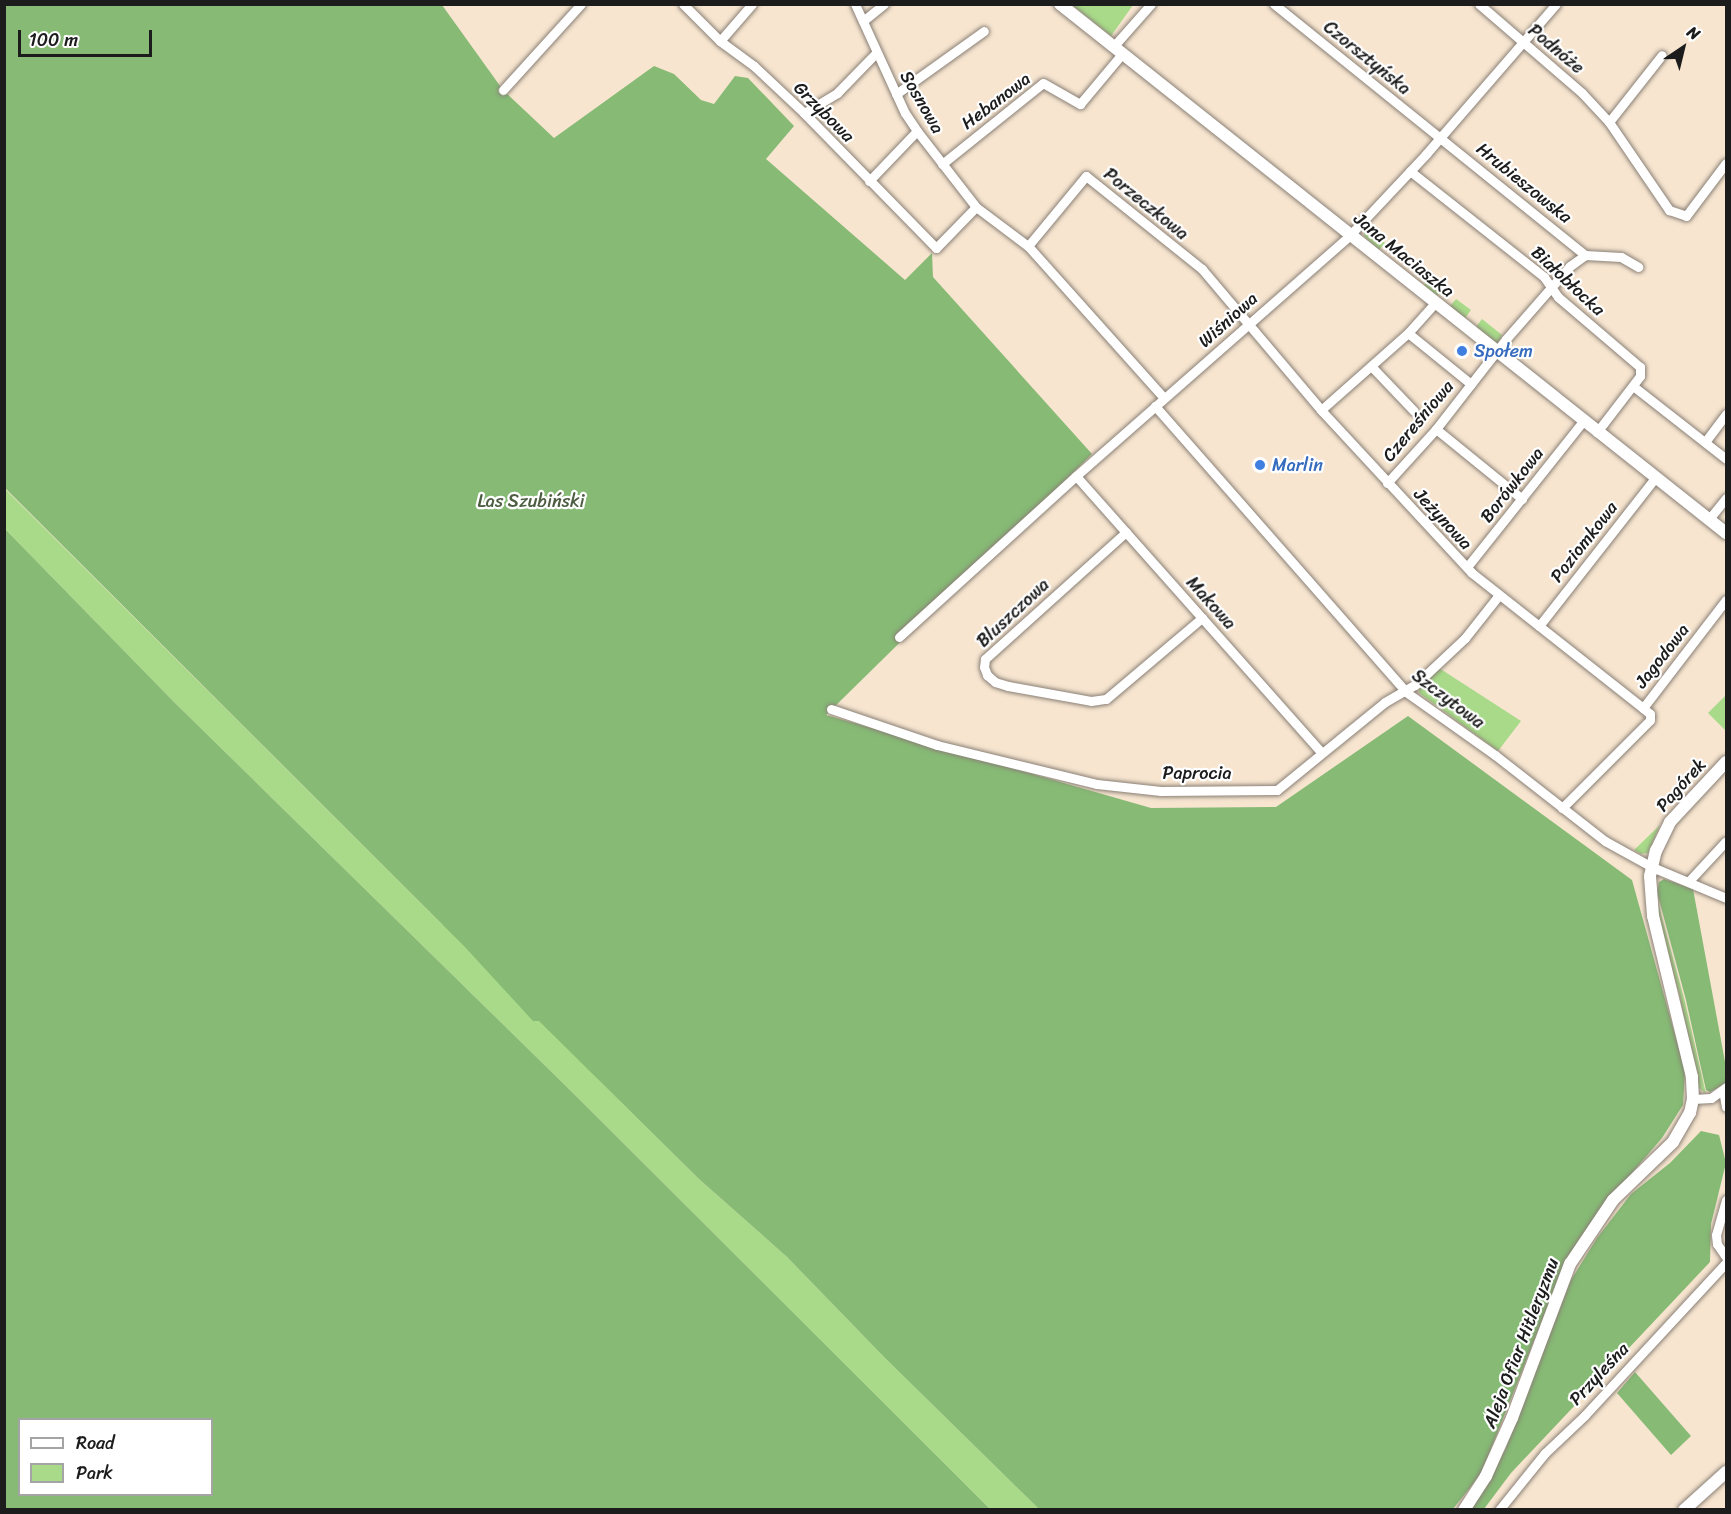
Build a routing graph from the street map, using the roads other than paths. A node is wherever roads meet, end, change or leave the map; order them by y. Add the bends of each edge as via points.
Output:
1 (581, 4) edge
2 (683, 4) edge
3 (752, 4) edge
4 (855, 4) edge
5 (884, 4) edge
6 (1060, 4) edge
7 (1151, 4) edge
8 (1274, 4) edge
9 (1479, 4) edge
10 (1556, 4) edge
11 (863, 21) junction
12 (984, 31) dead end
13 (720, 41) junction
14 (1523, 43) junction
15 (1118, 50) junction
16 (876, 53) junction
17 (1662, 55) dead end
18 (503, 90) dead end
19 (896, 93) junction
20 (804, 113) junction
21 (1609, 122) junction
22 (917, 131) junction
23 (1440, 138) junction
24 (1726, 163) edge
25 (942, 164) junction
26 (1410, 171) junction
27 (869, 181) junction
28 (976, 207) junction
29 (1350, 235) junction
30 (1028, 246) junction
31 (1586, 255) junction
32 (1638, 267) dead end
33 (1552, 286) junction
34 (1435, 303) junction
35 (1249, 323) junction
36 (1408, 333) junction
37 (1496, 352) junction
38 (1371, 366) junction
39 (1471, 384) junction
40 (1633, 386) junction
41 (1164, 398) junction
42 (1155, 406) junction
43 (1321, 410) junction
44 (1414, 411) dead end
45 (1726, 414) edge
46 (1583, 421) junction
47 (1436, 429) junction
48 (1597, 432) junction
49 (1705, 442) junction
50 (1726, 459) edge
51 (1076, 476) junction
52 (1656, 478) junction
53 (1387, 483) junction
54 (1726, 498) edge
55 (1522, 499) junction
56 (1709, 519) junction
57 (1126, 532) junction
58 (1726, 533) edge
59 (1467, 567) junction
60 (1499, 595) junction
61 (1726, 600) edge
62 (1202, 618) junction
63 (1539, 626) junction
64 (899, 637) dead end
65 (1406, 692) junction
66 (1643, 708) junction
67 (831, 709) dead end
68 (1322, 753) junction
69 (1726, 762) edge
70 (1562, 808) junction
71 (1726, 841) edge
72 (1652, 867) junction
73 (1689, 881) junction
74 (1726, 898) edge
75 (1725, 1089) edge
76 (1693, 1099) junction
77 (1726, 1107) edge
78 (1726, 1200) edge
79 (1726, 1257) edge
80 (1726, 1263) edge
81 (1726, 1472) edge
82 (1464, 1509) edge
83 (1499, 1509) edge
84 (1684, 1509) edge

1 - 18 street
2 - 13 street, Grzybowa
3 - 13 street
4 - 11 street, Sosnowa
5 - 11 street
6 - 15 street, Jana Maciaszka
7 - 15 street
8 - 23 street, Czorsztyńska
9 - 14 street, Podnóże
10 - 14 street, Wiśniowa
11 - 16 street, Sosnowa
12 - 19 street
13 - 20 street, Grzybowa via 754,66
14 - 21 street, Podnóże via 1582,93
14 - 23 street, Wiśniowa
15 - 25 street, Hebanowa via 1080,104 1043,84
15 - 29 street, Jana Maciaszka
16 - 19 street, Sosnowa
16 - 20 street via 837,93
17 - 21 street
19 - 22 street, Sosnowa
20 - 27 street, Grzybowa
21 - 24 street, Podnóże via 1669,210 1686,216
22 - 25 street, Sosnowa
22 - 27 street
23 - 26 street, Wiśniowa
23 - 31 street, Hrubieszowska
25 - 28 street, Sosnowa
26 - 29 street, Wiśniowa
26 - 33 street, Białobłocka
27 - 28 street, Grzybowa via 936,248
28 - 30 street
29 - 34 street, Jana Maciaszka
29 - 35 street, Wiśniowa
30 - 35 street, Porzeczkowa via 1086,176 1202,269
30 - 41 street
31 - 32 street via 1621,257
31 - 33 street, Czereśniowa
33 - 37 street, Czereśniowa
33 - 40 street, Białobłocka via 1558,297 1640,367 1641,373
34 - 36 street
34 - 37 street, Jana Maciaszka
35 - 41 street, Wiśniowa
35 - 43 street, Jeżynowa
36 - 38 street
36 - 39 street
37 - 39 street, Czereśniowa
37 - 46 street, Jana Maciaszka
38 - 43 street
38 - 44 street
39 - 47 street, Czereśniowa
40 - 48 street
40 - 49 street
41 - 42 street, Wiśniowa
42 - 51 street, Wiśniowa
42 - 65 street, Szczytowa
43 - 53 street, Jeżynowa
45 - 49 street
46 - 48 street, Jana Maciaszka
46 - 55 street, Borówkowa
47 - 53 street, Czereśniowa
47 - 55 street
48 - 52 street, Jana Maciaszka
49 - 50 street
51 - 57 street, Makowa
51 - 64 street, Wiśniowa
52 - 56 street, Jana Maciaszka
52 - 63 street, Poziomkowa
53 - 59 street, Jeżynowa
54 - 56 street
55 - 59 street, Borówkowa
56 - 58 street, Jana Maciaszka
57 - 62 street, Makowa
57 - 62 street, Bluszczowa via 986,659 987,675 1008,686 1091,701 1106,699
59 - 60 street, Jeżynowa
60 - 63 street, Jeżynowa
60 - 65 street, Paprocia via 1465,638
61 - 66 street, Jagodowa
62 - 68 street, Makowa
63 - 66 street, Jeżynowa
65 - 68 street, Paprocia via 1385,702
65 - 70 street, Szczytowa
66 - 70 street, Jagodowa via 1650,714 1650,720
67 - 68 street, Paprocia via 937,746 1021,767 1097,784 1161,791 1277,790
69 - 72 street, Pagórek via 1673,818
70 - 72 street, Szczytowa via 1605,841
71 - 73 street
72 - 73 street, Szczytowa
72 - 76 street, Aleja Ofiar Hitleryzmu via 1651,906 1683,1033
73 - 74 street, Szczytowa
75 - 76 street via 1711,1098
75 - 77 street
76 - 82 street, Aleja Ofiar Hitleryzmu via 1687,1122 1677,1137 1613,1200 1570,1264 1512,1418 1486,1476
78 - 79 street via 1716,1235
80 - 83 street, Przyleśna via 1545,1453
81 - 84 street

